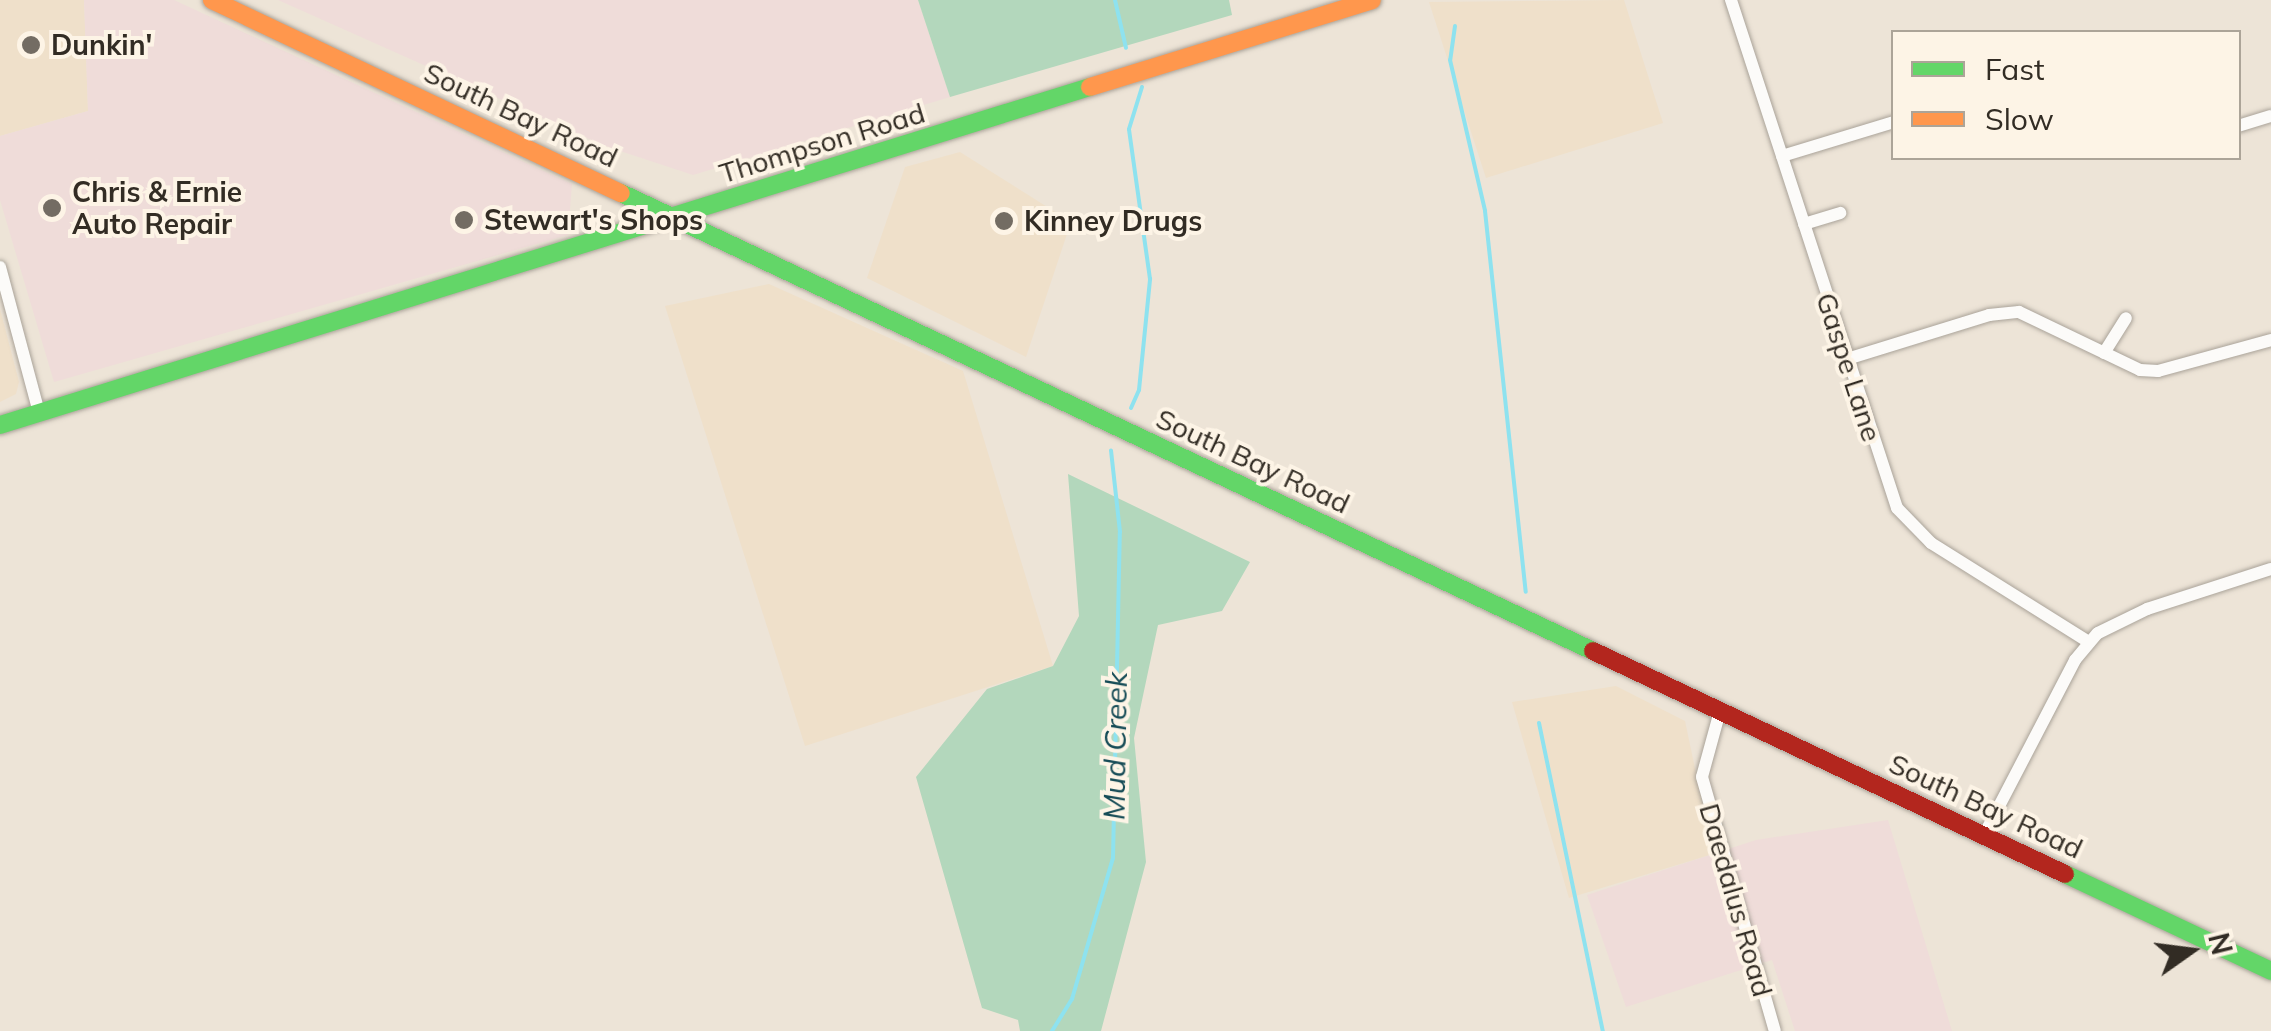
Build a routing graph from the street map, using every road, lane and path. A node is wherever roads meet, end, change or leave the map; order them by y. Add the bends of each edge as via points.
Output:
1 (212, 0) edge
2 (1372, 0) edge
3 (1731, 0) edge
4 (2271, 116) edge
5 (1891, 123) edge
6 (2241, 125) edge
7 (1782, 156) junction
8 (1840, 213) dead end
9 (674, 218) junction
10 (1804, 224) junction
11 (0, 267) edge
12 (2126, 318) dead end
13 (2271, 340) edge
14 (2104, 353) junction
15 (1847, 359) junction
16 (40, 413) junction
17 (0, 425) edge
18 (2271, 569) edge
19 (2089, 642) junction
20 (1720, 711) junction
21 (1984, 836) junction
22 (2271, 971) edge
23 (1774, 1031) edge

1 - 9 street, South Bay Road
2 - 9 street, Thompson Road
3 - 7 street, Gaspe Lane
4 - 6 street
5 - 7 street
7 - 10 street, Gaspe Lane
8 - 10 street
9 - 16 street, Thompson Road
9 - 20 street, South Bay Road
10 - 15 street, Gaspe Lane
11 - 16 street
12 - 14 street
13 - 14 street via 2158,371
14 - 15 street via 2019,312
15 - 19 street, Gaspe Lane via 1889,491 1914,530
16 - 17 street, Thompson Road
18 - 19 street via 2135,614
19 - 21 street
20 - 21 street, South Bay Road
20 - 23 street, Daedalus Road via 1702,778
21 - 22 street, South Bay Road

